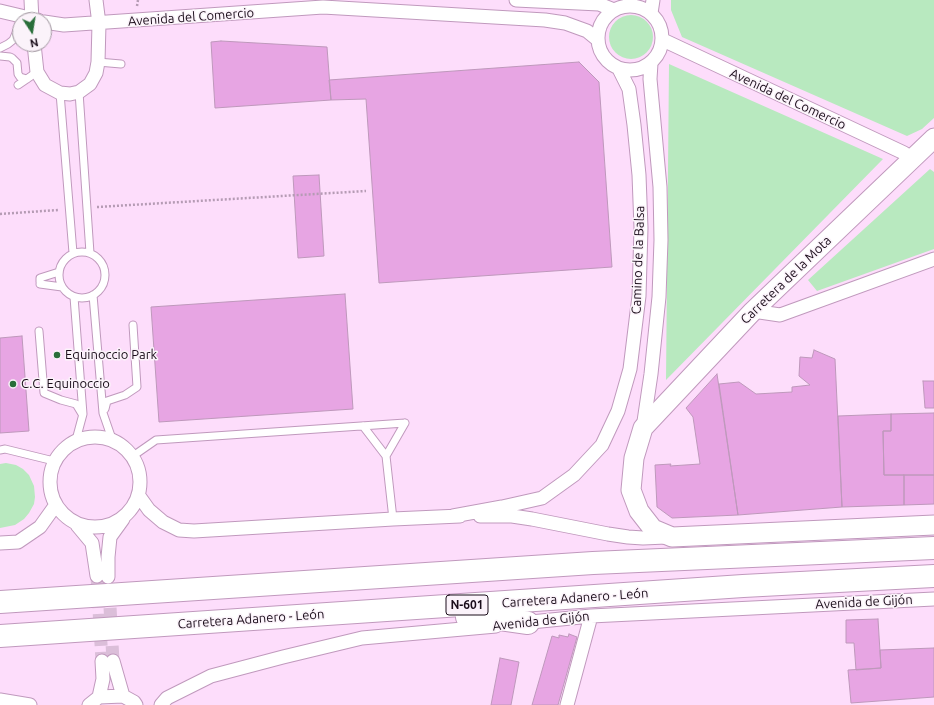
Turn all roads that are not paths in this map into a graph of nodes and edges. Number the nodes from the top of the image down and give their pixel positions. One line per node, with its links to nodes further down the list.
1 (31, 0): 8 (street)
2 (96, 0): 11 (street)
3 (516, 0): 6 (street)
4 (631, 3): 5 (street); 6 (street)
5 (652, 6): 13 (street)
6 (614, 10): 12 (street)
7 (0, 11): 9 (street)
8 (28, 12)
9 (12, 15)
10 (52, 23): 11 (street, Avenida del Comercio)
11 (99, 24): 12 (street, Avenida del Comercio); 18 (street)
12 (598, 40): 21 (street)
13 (663, 40): 19 (street); 27 (street, Avenida del Comercio)
14 (12, 41): 15 (lane)
15 (0, 48)
16 (33, 52): 22 (street)
17 (0, 56): 22 (lane)
18 (98, 62): 20 (lane); 24 (street)
19 (652, 63): 21 (street); 41 (street, Camino de la Balsa)
20 (121, 64)
21 (619, 69): 50 (street, Camino de la Balsa)
22 (32, 75): 23 (lane); 25 (street)
23 (18, 85)
24 (79, 92): 25 (street); 28 (lane)
25 (60, 93): 29 (lane)
26 (931, 146): 27 (main road, Carretera de la Mota)
27 (912, 158): 35 (main road, Carretera de la Mota)
28 (90, 253): 29 (lane); 33 (lane)
29 (72, 254): 31 (lane)
30 (934, 259): 35 (street)
31 (59, 272): 32 (lane); 32 (lane)
32 (62, 287): 34 (lane)
33 (93, 295): 34 (lane); 38 (lane)
34 (74, 297): 39 (lane)
35 (753, 311): 41 (main road, Carretera de la Mota)
36 (134, 325): 38 (lane)
37 (38, 331): 39 (lane)
38 (103, 413): 42 (lane)
39 (82, 414): 43 (lane)
40 (363, 426): 45 (lane); 46 (lane); 46 (lane)
41 (643, 428): 55 (main road)
42 (112, 439): 43 (street); 45 (street)
43 (76, 440): 47 (street)
44 (0, 450): 47 (lane)
45 (133, 456): 48 (street)
46 (386, 456): 52 (lane)
47 (54, 461): 49 (street)
48 (139, 496): 51 (street); 52 (street)
49 (55, 506): 53 (street); 56 (street)
50 (452, 516): 52 (street); 55 (street)
51 (123, 519): 53 (street); 53 (street)
52 (393, 519)
53 (77, 525)
54 (934, 525): 55 (main road)
55 (672, 537)
56 (0, 543)
57 (934, 548): 60 (highway)
58 (934, 576): 61 (highway, Carretera Adanero - León / N-601)
59 (934, 599): 62 (street, Avenida de Gijón)
60 (0, 602)
61 (377, 610): 63 (highway); 64 (highway, Carretera Adanero - León / N-601)
62 (591, 616): 63 (street, Avenida de Gijón); 71 (street)
63 (528, 623): 70 (street, Avenida de Gijón)
64 (0, 636)
65 (123, 696): 67 (street); 67 (street); 69 (street)
66 (0, 700): 68 (street)
67 (94, 701)
68 (30, 705)
69 (136, 705)
70 (161, 705)
71 (567, 705)

